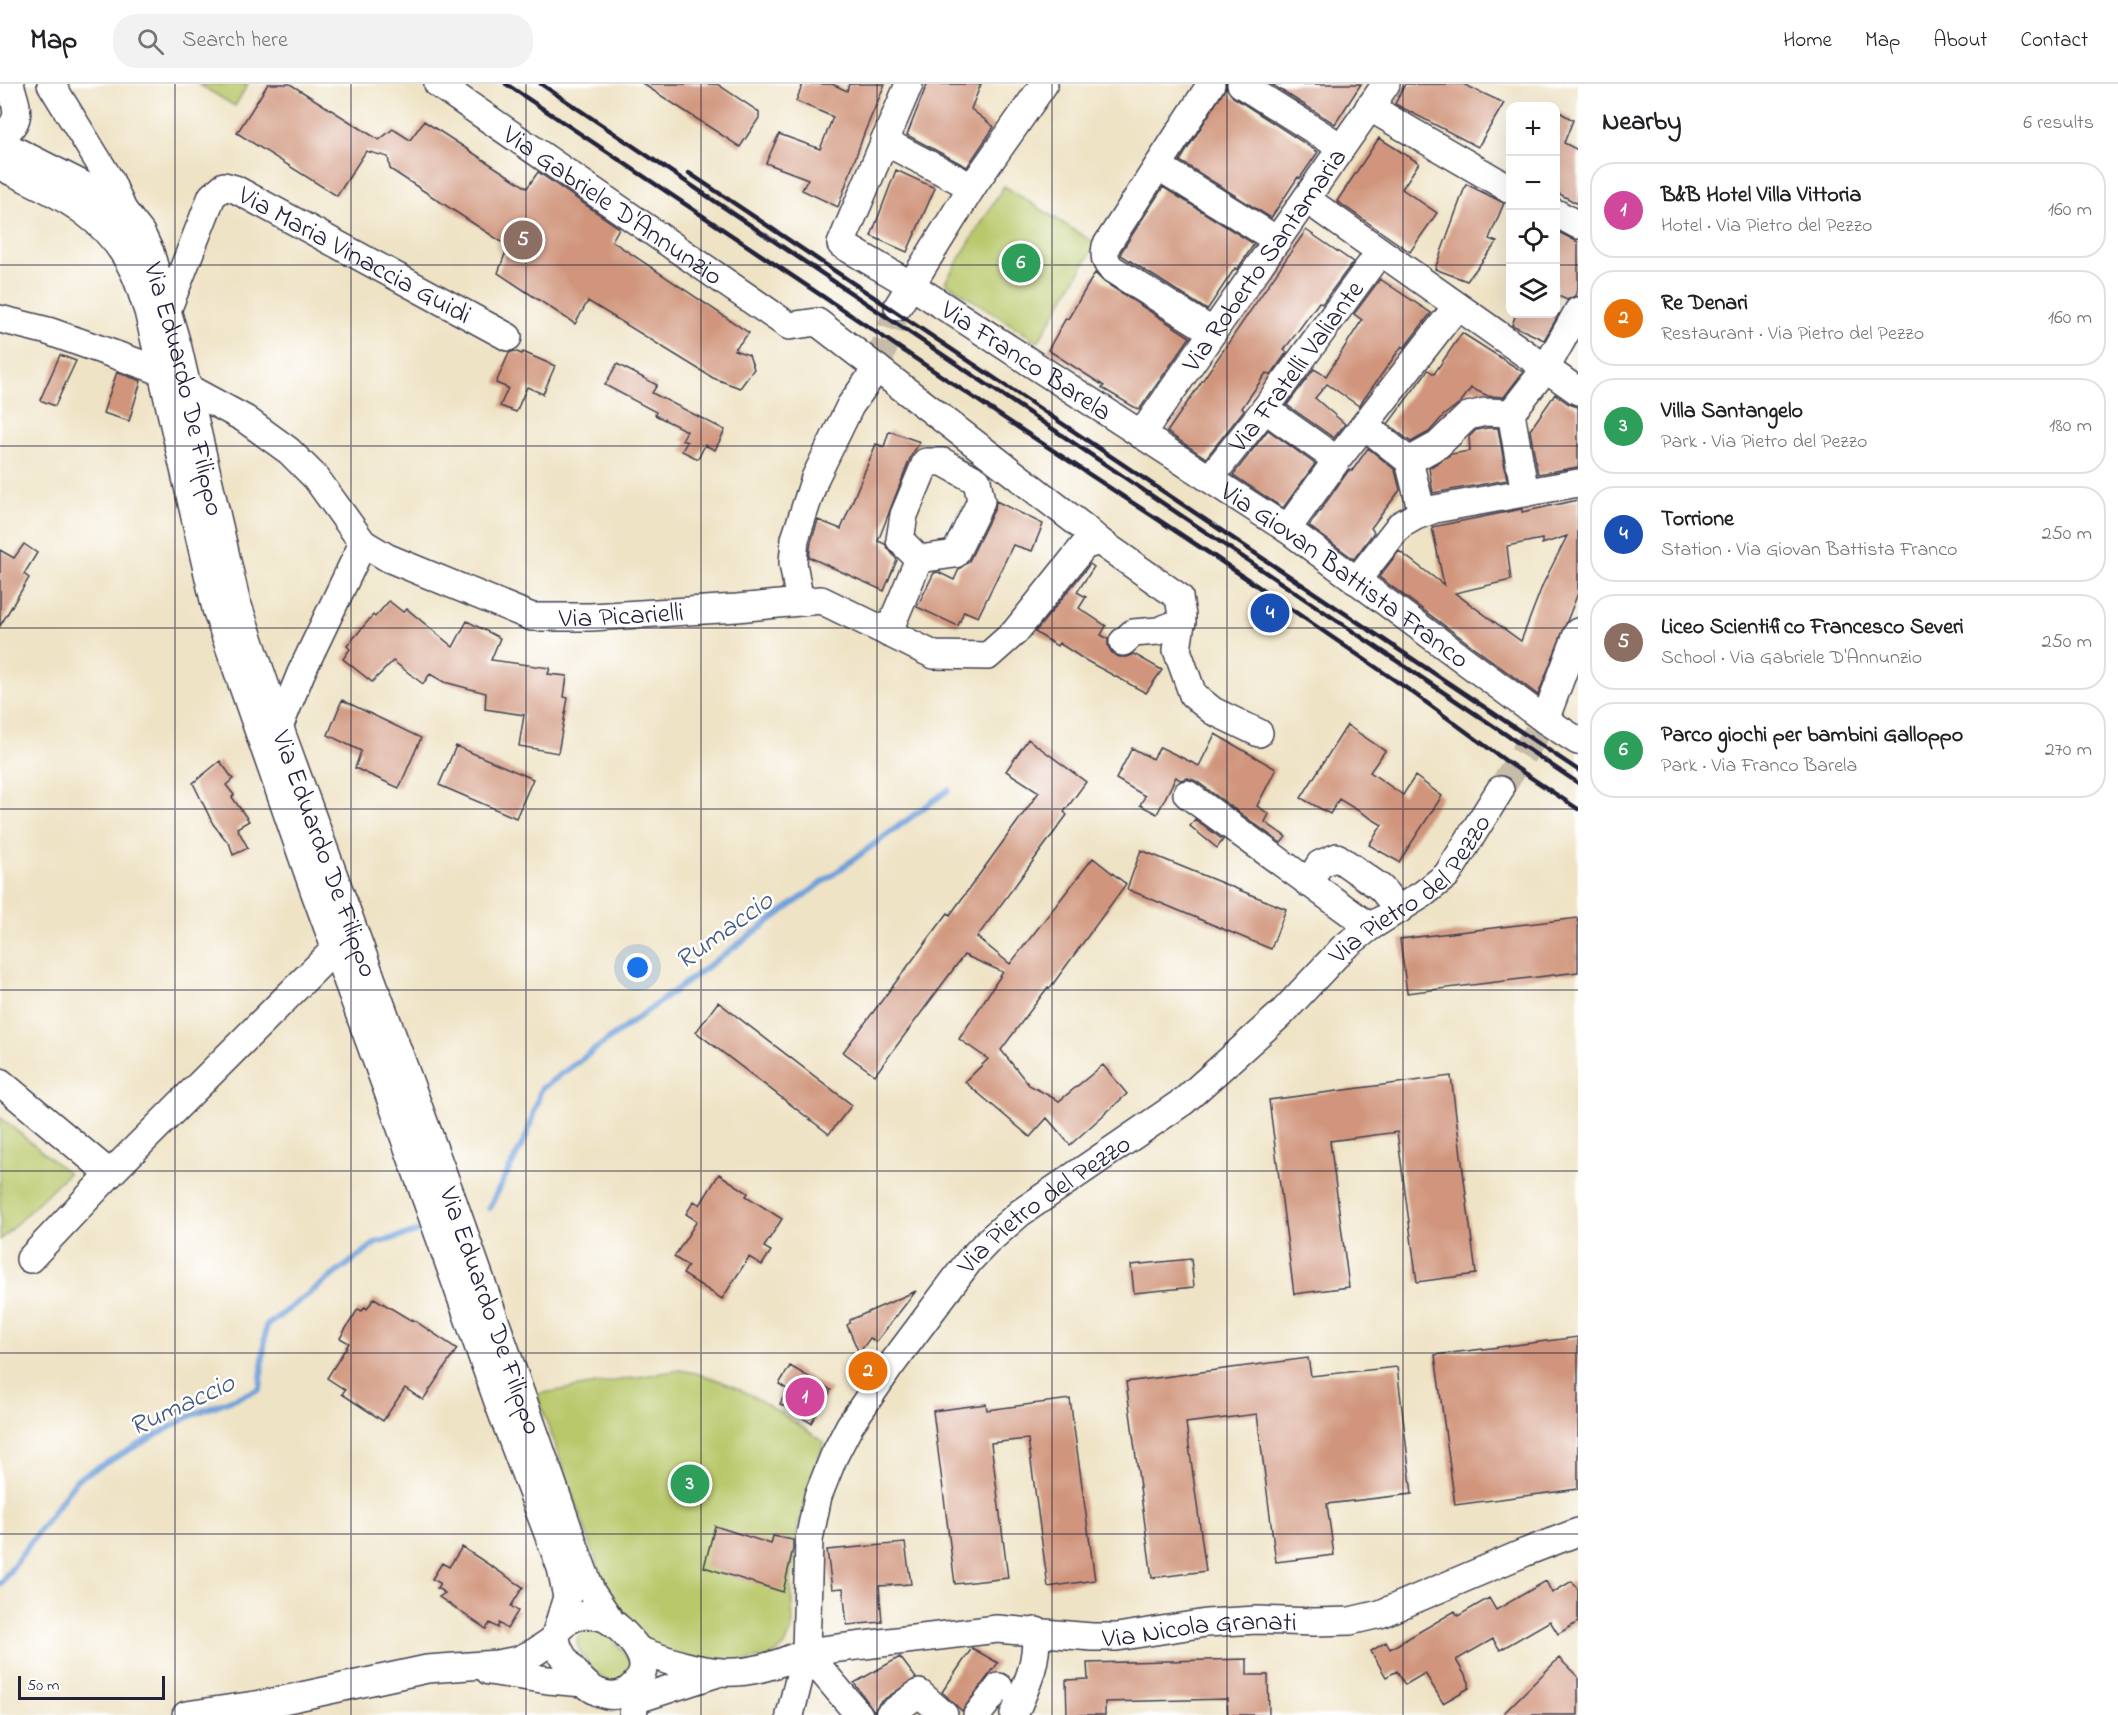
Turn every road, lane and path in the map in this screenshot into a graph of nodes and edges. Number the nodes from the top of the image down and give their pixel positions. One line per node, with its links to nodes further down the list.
1 (10, 84): 10 (street)
2 (51, 84): 19 (street)
3 (438, 84): 31 (street, Via Gabriele D'Annunzio)
4 (909, 84): 11 (street)
5 (1044, 84): 17 (street)
6 (1211, 84): 15 (street)
7 (1241, 84): 13 (street)
8 (1386, 84): 9 (street, Via Roberto Santamaria)
9 (1369, 107): 13 (street, Via Roberto Santamaria); 16 (street)
10 (0, 137)
11 (884, 141): 17 (street); 24 (street, Via Franco Barela)
12 (0, 143): 19 (street, Via Eduardo De Filippo)
13 (1341, 147): 18 (street, Via Roberto Santamaria)
14 (0, 166): 33 (street, Via Eduardo De Filippo)
15 (1158, 166): 22 (street); 29 (street)
16 (1506, 187)
17 (972, 188): 24 (street)
18 (1305, 199): 22 (street, Via Roberto Santamaria); 23 (street)
19 (123, 210): 26 (street, Via Eduardo De Filippo)
20 (1560, 215): 21 (street)
21 (1578, 225)
22 (1277, 240): 29 (street, Via Roberto Santamaria)
23 (1380, 252): 25 (street); 36 (street, Via Fratelli Valiante)
24 (904, 295): 39 (street, Via Franco Barela)
25 (1457, 306): 32 (street); 38 (street)
26 (168, 308): 30 (street, Via Maria Vinaccia Guidi); 34 (street, Via Eduardo De Filippo)
27 (1578, 311): 32 (street)
28 (0, 319): 33 (street)
29 (1213, 332): 39 (street, Via Roberto Santamaria)
30 (508, 337)
31 (877, 368): 47 (street); 51 (street)
32 (1546, 368): 35 (street); 37 (street)
33 (161, 371): 65 (street, Via Eduardo De Filippo)
34 (186, 387): 48 (street, Via Picarielli); 57 (street, Via Eduardo De Filippo)
35 (1578, 391)
36 (1265, 409): 40 (street); 42 (street, Via Fratelli Valiante)
37 (1511, 413): 41 (street); 44 (street)
38 (1365, 426): 40 (street); 41 (street)
39 (1141, 435): 42 (street, Via Giovan Battista Franco)
40 (1337, 460): 46 (street)
41 (1409, 461): 45 (street)
42 (1210, 478): 46 (street, Via Giovan Battista Franco)
43 (1578, 483): 44 (street)
44 (1525, 493): 45 (street)
45 (1422, 513): 50 (street)
46 (1287, 529): 50 (street, Via Giovan Battista Franco)
47 (1099, 541): 52 (street); 54 (street, Via Picarielli)
48 (363, 543): 51 (street, Via Picarielli); 57 (street)
49 (919, 559): 54 (street)
50 (1356, 581): 56 (street, Via Giovan Battista Franco)
51 (800, 602): 54 (street, Via Picarielli)
52 (1186, 610): 55 (street); 58 (street)
53 (1578, 632): 56 (street)
54 (888, 633)
55 (1123, 642)
56 (1545, 720): 59 (street, Via Giovan Battista Franco)
57 (279, 726): 70 (street, Via Eduardo De Filippo)
58 (1259, 733)
59 (1575, 739)
60 (1500, 790): 63 (street, Via Pietro del Pezzo)
61 (1186, 794): 62 (street)
62 (1308, 883): 63 (street); 64 (street)
63 (1399, 910): 64 (street, Via Pietro del Pezzo)
64 (1370, 927): 74 (street, Via Pietro del Pezzo)
65 (335, 949): 67 (street); 72 (street, Via Eduardo De Filippo)
66 (0, 1082): 67 (street)
67 (110, 1174): 68 (street)
68 (30, 1259)
69 (1578, 1532): 71 (street, Via Nicola Granati)
70 (609, 1618): 72 (street); 73 (street)
71 (1036, 1631): 74 (street, Via Nicola Granati); 88 (street)
72 (556, 1635): 75 (street); 77 (street)
73 (638, 1650): 76 (street); 77 (street)
74 (806, 1652): 76 (street); 79 (street, Via Pietro del Pezzo); 83 (street); 84 (street)
75 (461, 1667): 77 (street); 80 (street)
76 (719, 1673): 82 (street)
77 (588, 1686): 81 (street)
78 (999, 1687): 87 (street)
79 (790, 1714)
80 (186, 1715)
81 (603, 1715)
82 (633, 1715)
83 (848, 1715)
84 (859, 1715)
85 (890, 1715): 86 (street)
86 (944, 1715)
87 (977, 1715)
88 (1014, 1715)

